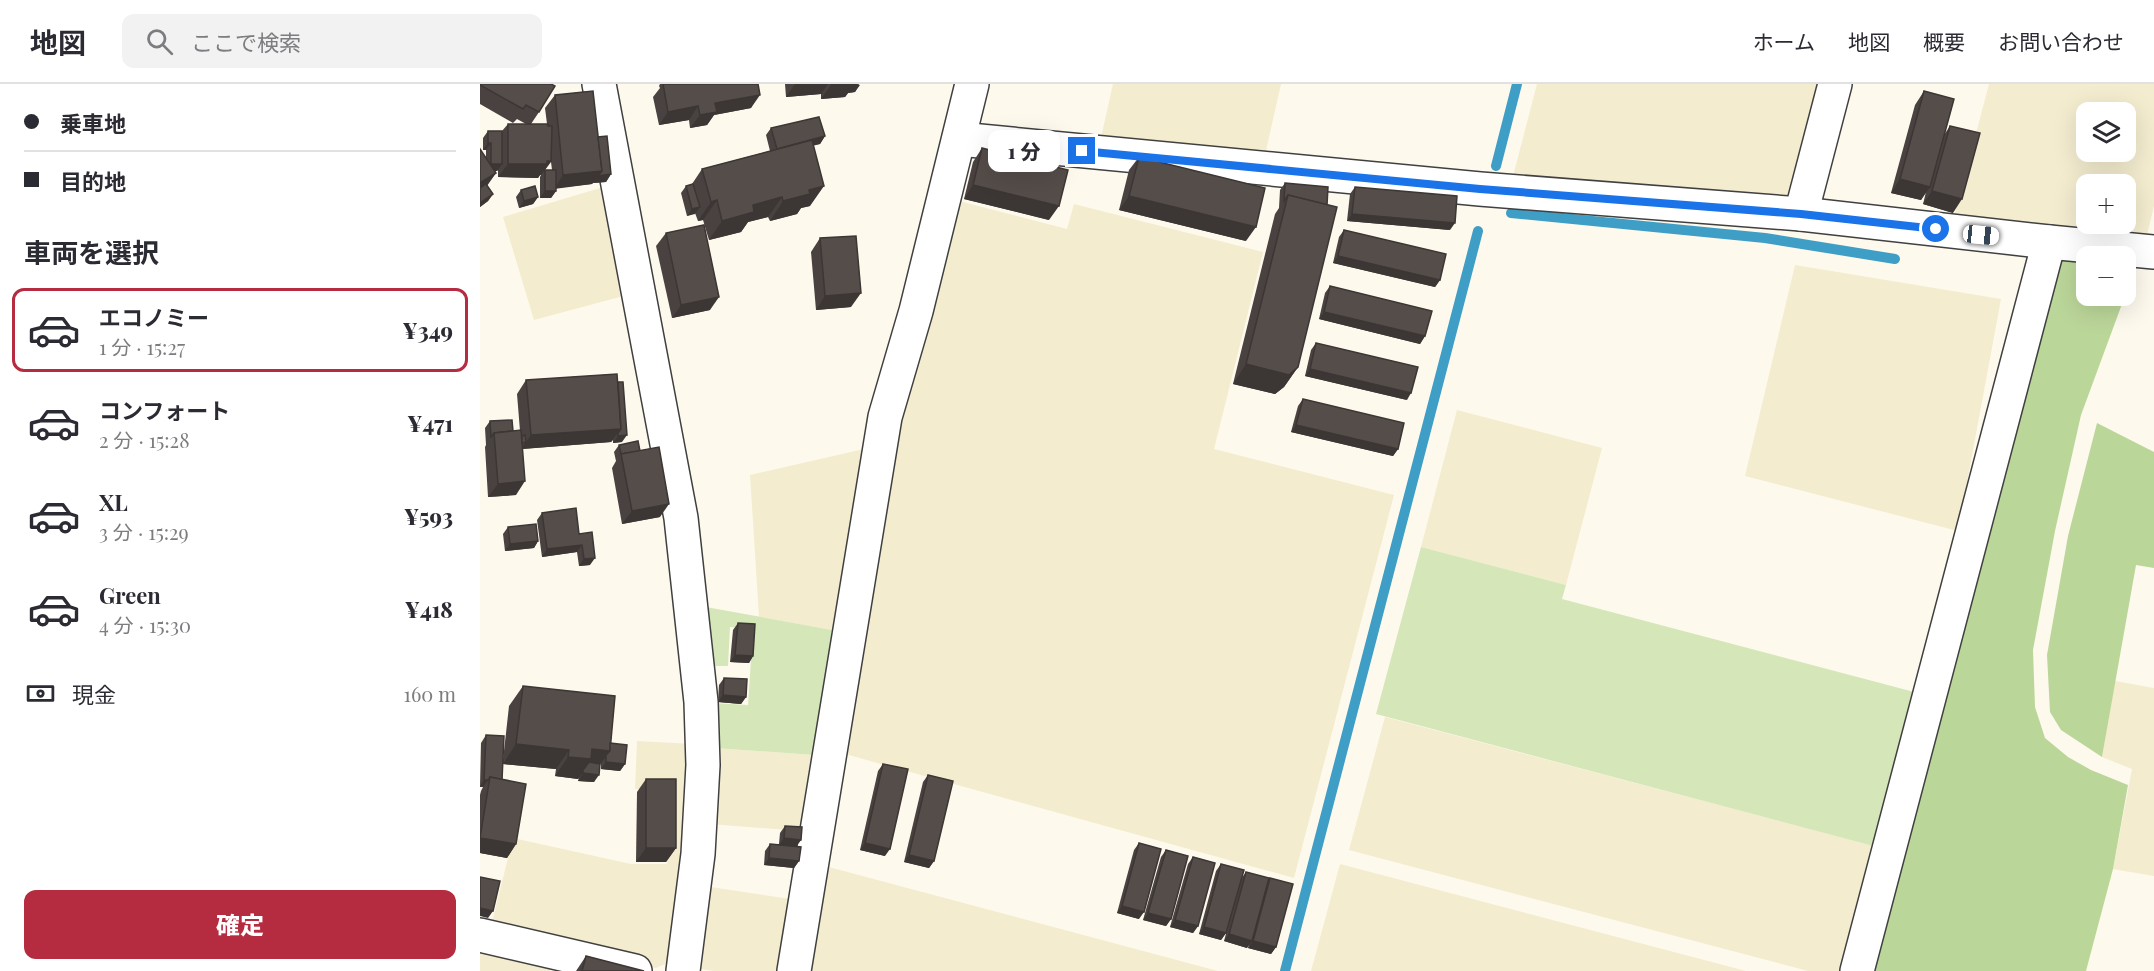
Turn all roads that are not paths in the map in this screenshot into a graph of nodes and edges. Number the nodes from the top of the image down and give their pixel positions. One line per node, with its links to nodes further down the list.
1 (599, 84): 11 (street)
2 (972, 84): 4 (street)
3 (1835, 84): 5 (street)
4 (959, 139): 5 (street); 12 (street)
5 (1801, 214): 6 (street)
6 (2049, 242): 7 (street); 13 (street)
7 (2153, 247)
8 (480, 935): 9 (street)
9 (558, 962): 10 (street)
10 (635, 971)
11 (683, 971)
12 (794, 971)
13 (1857, 971)

